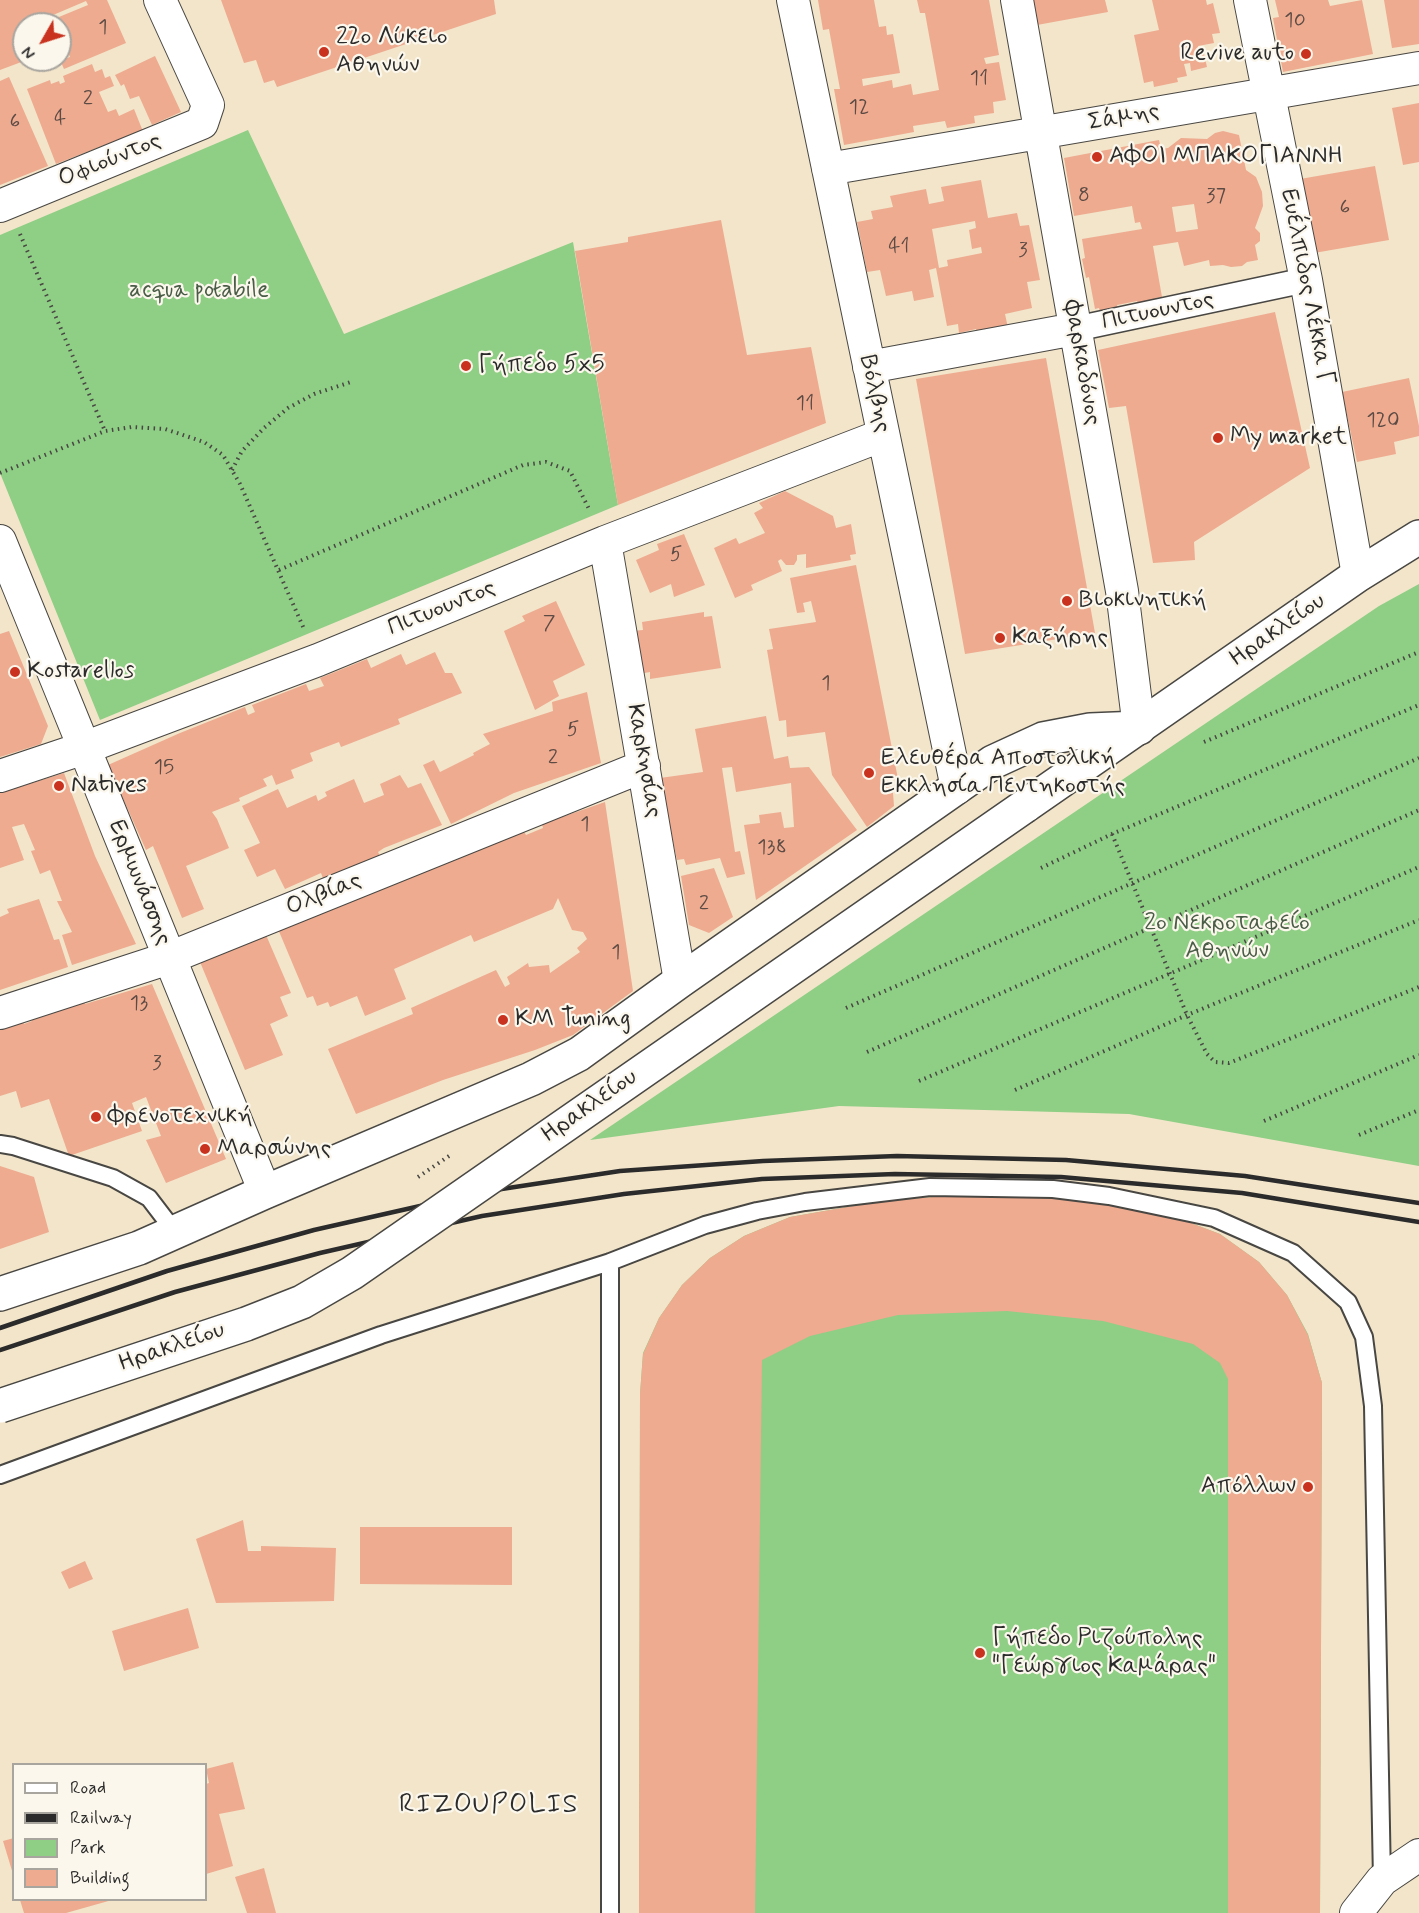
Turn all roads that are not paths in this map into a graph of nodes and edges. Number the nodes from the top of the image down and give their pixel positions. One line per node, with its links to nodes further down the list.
1 (160, 0): 9 (street, Οφιούντος)
2 (793, 0): 8 (street, Βόλβης)
3 (1017, 0): 7 (street, Φαρκαδόνος)
4 (1250, 0): 6 (street, Ευέλπιδος Λέκκα Γ)
5 (1419, 68): 6 (street, Σάμης)
6 (1268, 93): 7 (street, Σάμης); 10 (street, Ευέλπιδος Λέκκα Γ)
7 (1041, 132): 8 (street, Σάμης); 11 (street, Φαρκαδόνος)
8 (828, 169): 12 (street, Βόλβης)
9 (3, 205)
10 (1306, 280): 11 (street, Πιτυουντος); 17 (street, Ευέλπιδος Λέκκα Γ)
11 (1075, 330): 12 (street, Πιτυουντος); 18 (street, Φαρκαδόνος)
12 (869, 367): 13 (street, Βόλβης)
13 (883, 435): 16 (street, Πιτυουντος); 22 (street, Βόλβης)
14 (1419, 537): 17 (main road, Ηρακλείου)
15 (0, 541): 19 (street, Ερμωνάσσης)
16 (605, 542): 19 (street, Πιτυουντος); 20 (street, Καρκησίας)
17 (1358, 575): 18 (main road, Ηρακλείου)
18 (1139, 728): 22 (main road, Ηρακλείου); 31 (main road, Ηρακλείου, bridge)
19 (84, 748): 21 (street, Πιτυουντος); 23 (street, Ερμωνάσσης)
20 (644, 766): 23 (street, Ολβίας); 24 (street, Καρκησίας)
21 (0, 776)
22 (957, 788): 24 (main road, Ηρακλείου)
23 (169, 958): 25 (street, Ολβίας); 27 (street, Ερμωνάσσης)
24 (680, 981): 27 (main road, Ηρακλείου)
25 (0, 1013)
26 (0, 1144): 28 (lane)
27 (265, 1192): 28 (main road, Ηρακλείου)
28 (175, 1232): 30 (main road, Ηρακλείου)
29 (610, 1262): 32 (lane); 34 (lane); 35 (lane)
30 (0, 1294)
31 (0, 1406)
32 (0, 1475)
33 (1419, 1855): 34 (street)
34 (1382, 1880): 36 (street)
35 (610, 1913)
36 (1356, 1913)

